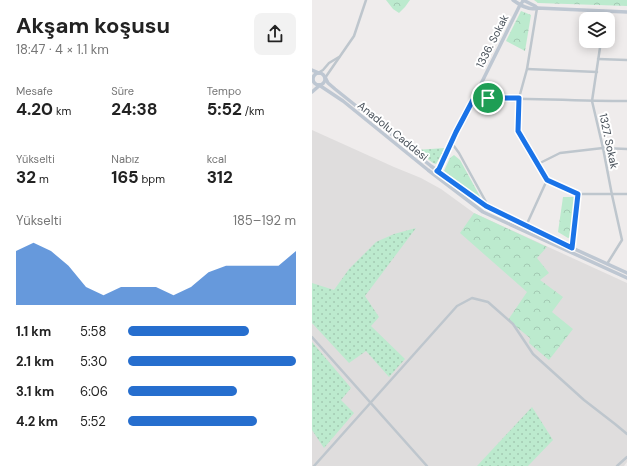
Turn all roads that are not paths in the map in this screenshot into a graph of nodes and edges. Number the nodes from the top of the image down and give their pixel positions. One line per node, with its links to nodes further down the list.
1 (366, 0): 11 (street)
2 (513, 0): 6 (main road)
3 (524, 0): 5 (main road); 6 (main road, 1336. Sokak)
4 (530, 0): 5 (main road)
5 (532, 4): 7 (main road)
6 (520, 5): 7 (main road); 22 (main road, 1336. Sokak)
7 (537, 8): 8 (main road); 14 (street)
8 (604, 11): 9 (main road)
9 (627, 12)
10 (600, 48): 12 (street, 1327. Sokak)
11 (339, 57): 17 (street); 18 (street)
12 (598, 60): 13 (street); 16 (street, 1327. Sokak)
13 (627, 60)
14 (526, 69): 16 (street); 23 (street)
15 (312, 70): 17 (main road)
16 (597, 72): 24 (street, 1327. Sokak)
17 (319, 73): 18 (main road); 19 (main road)
18 (325, 78): 20 (main road); 30 (main road, Anadolu Caddesi)
19 (313, 80): 20 (main road)
20 (320, 86): 21 (main road); 31 (main road, Anadolu Caddesi)
21 (312, 92)
22 (474, 98): 23 (street); 26 (main road, 1336. Sokak)
23 (519, 98): 24 (street); 29 (street)
24 (592, 101): 25 (street); 27 (street, 1327. Sokak)
25 (627, 101)
26 (451, 142): 30 (main road, 1336. Sokak); 36 (street)
27 (603, 148): 28 (street); 29 (street); 35 (street, 1327. Sokak)
28 (627, 149)
29 (538, 164): 32 (street)
30 (437, 171): 31 (street); 36 (main road, Anadolu Caddesi)
31 (434, 175): 43 (main road, Anadolu Caddesi)
32 (547, 180): 33 (street); 37 (street)
33 (578, 194): 35 (street); 40 (street)
34 (627, 194): 35 (street)
35 (612, 195): 38 (street, 1327. Sokak)
36 (486, 206): 37 (main road, Anadolu Caddesi)
37 (526, 226): 40 (main road, Anadolu Caddesi)
38 (622, 240): 39 (street); 41 (street)
39 (627, 240)
40 (572, 248): 41 (main road, Anadolu Caddesi)
41 (607, 264): 42 (main road, Anadolu Caddesi)
42 (627, 273)
43 (627, 278)
44 (312, 337): 45 (street)
45 (371, 403): 46 (street); 48 (street); 49 (street)
46 (627, 434)
47 (627, 457): 50 (street)
48 (314, 466)
49 (427, 466)
50 (617, 466)

